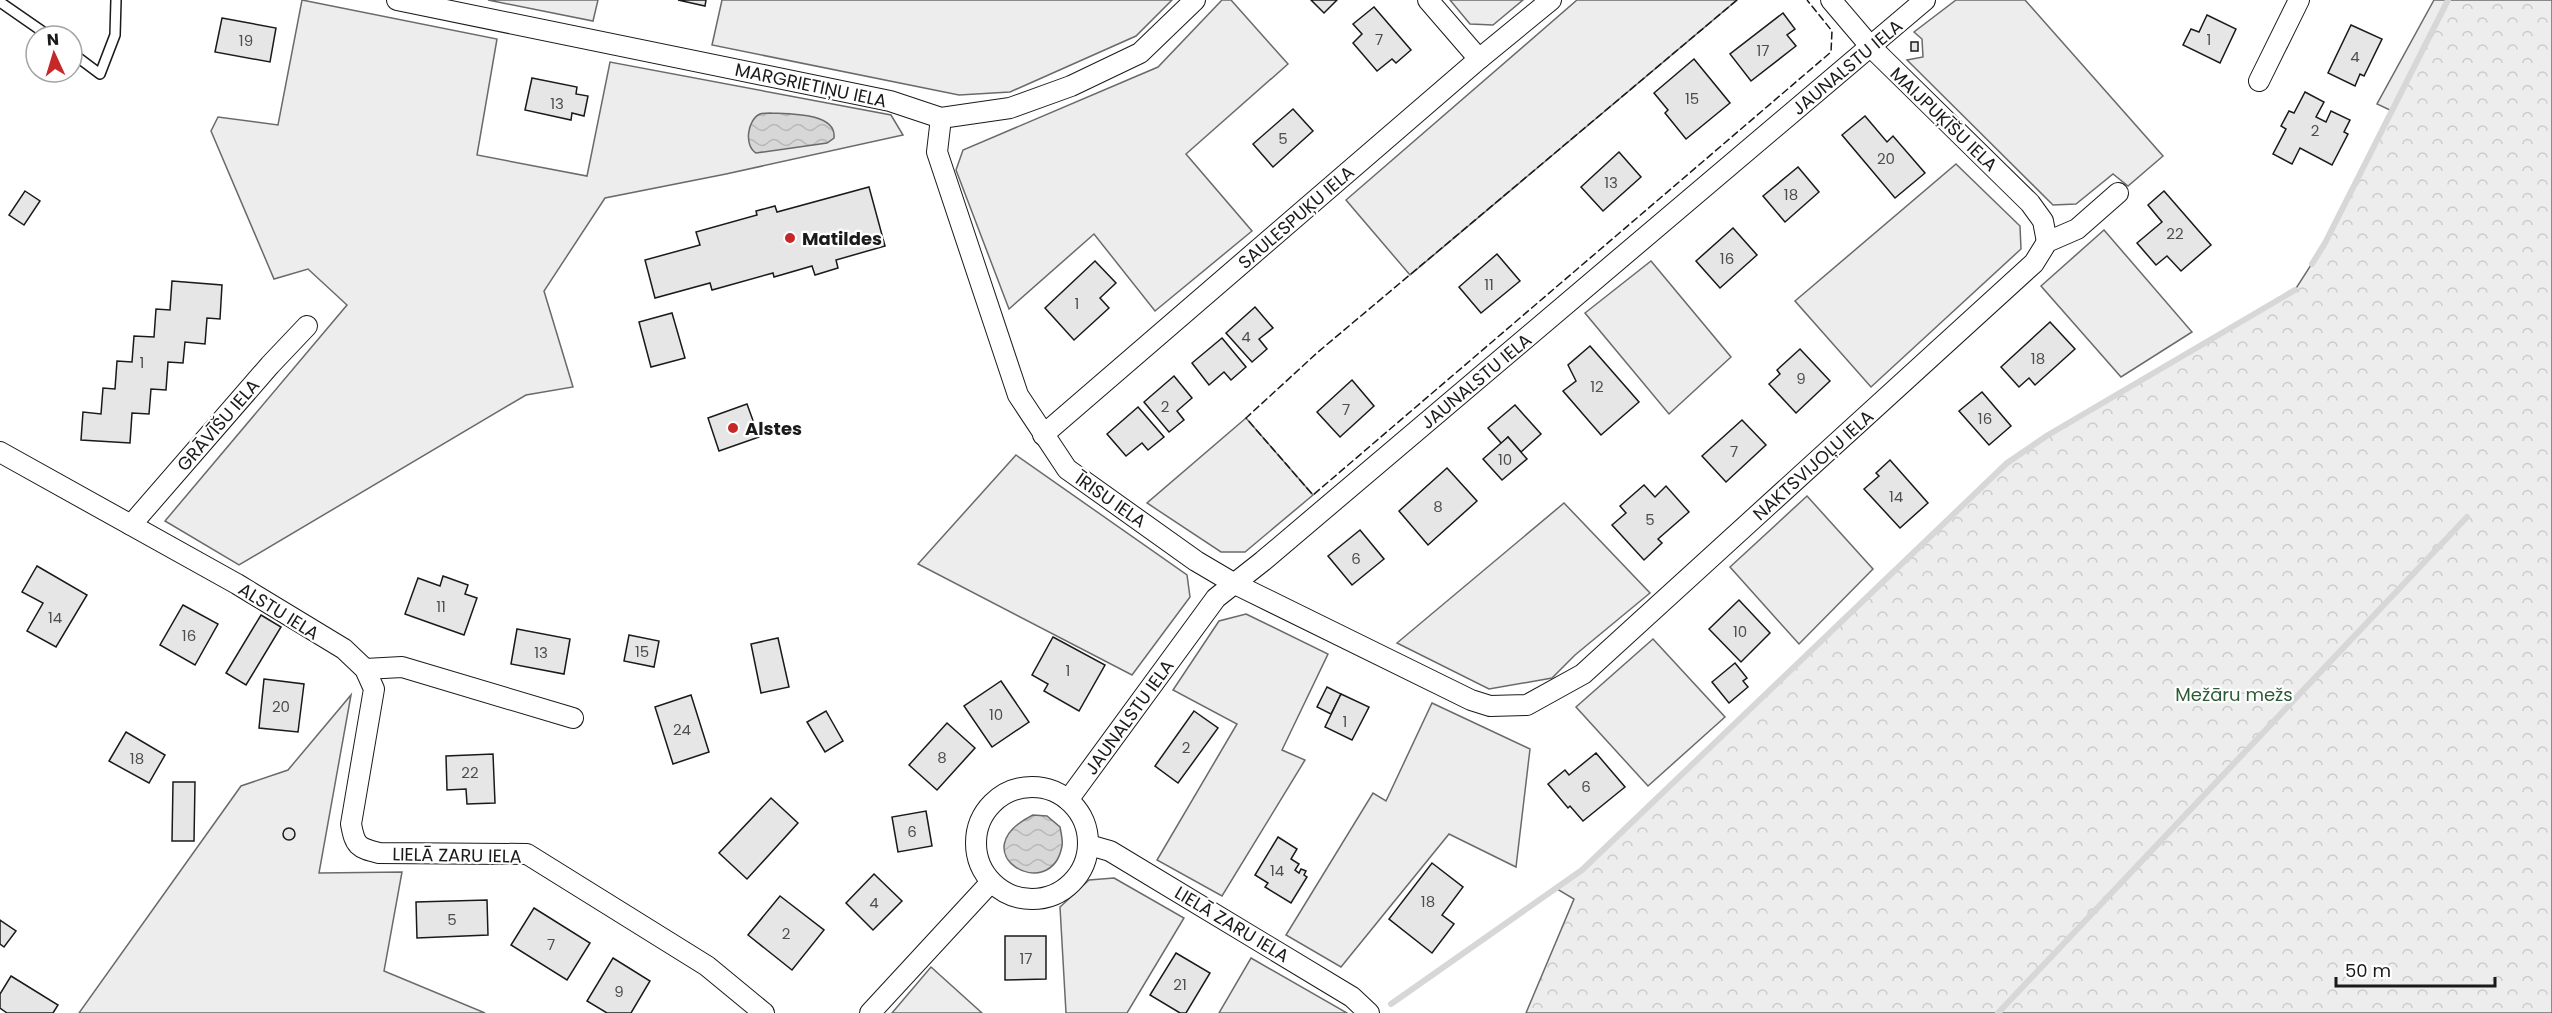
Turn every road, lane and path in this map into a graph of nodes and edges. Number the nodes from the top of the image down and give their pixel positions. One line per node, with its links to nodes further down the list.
1 (116, 0): 13 (lane)
2 (397, 0): 15 (street, MARGRIETIŅU IELA)
3 (1195, 0): 15 (street, MARGRIETIŅU IELA)
4 (1428, 0): 12 (street)
5 (1551, 0): 12 (street, SAULESPUĶU IELA)
6 (1832, 0): 11 (street, MAIJPUĶĪŠU IELA)
7 (1925, 0): 11 (street, JAUNALSTU IELA)
8 (2300, 0): 14 (street)
9 (0, 2): 10 (lane)
10 (32, 24)
11 (1871, 47): 17 (street, MAIJPUĶĪŠU IELA); 22 (street, JAUNALSTU IELA)
12 (1479, 59): 19 (street, SAULESPUĶU IELA)
13 (84, 62)
14 (2259, 81)
15 (941, 118): 19 (street, ĪRISU IELA)
16 (2118, 193): 17 (street)
17 (2047, 242): 24 (street, NAKTSVIJOĻU IELA)
18 (307, 326): 21 (street, GRĀVĪŠU IELA)
19 (1043, 435): 22 (street, ĪRISU IELA)
20 (0, 452): 21 (street, ALSTU IELA)
21 (131, 525): 23 (street, ALSTU IELA)
22 (1235, 584): 24 (street, ĪRISU IELA); 26 (street, JAUNALSTU IELA)
23 (365, 669): 25 (street); 29 (street, LIELĀ ZARU IELA)
24 (1491, 706)
25 (573, 718)
26 (1068, 800): 27 (street); 28 (street)
27 (1089, 845): 28 (street); 31 (street, LIELĀ ZARU IELA)
28 (991, 882): 30 (street)
29 (764, 1013)
30 (870, 1013)
31 (1369, 1013)

